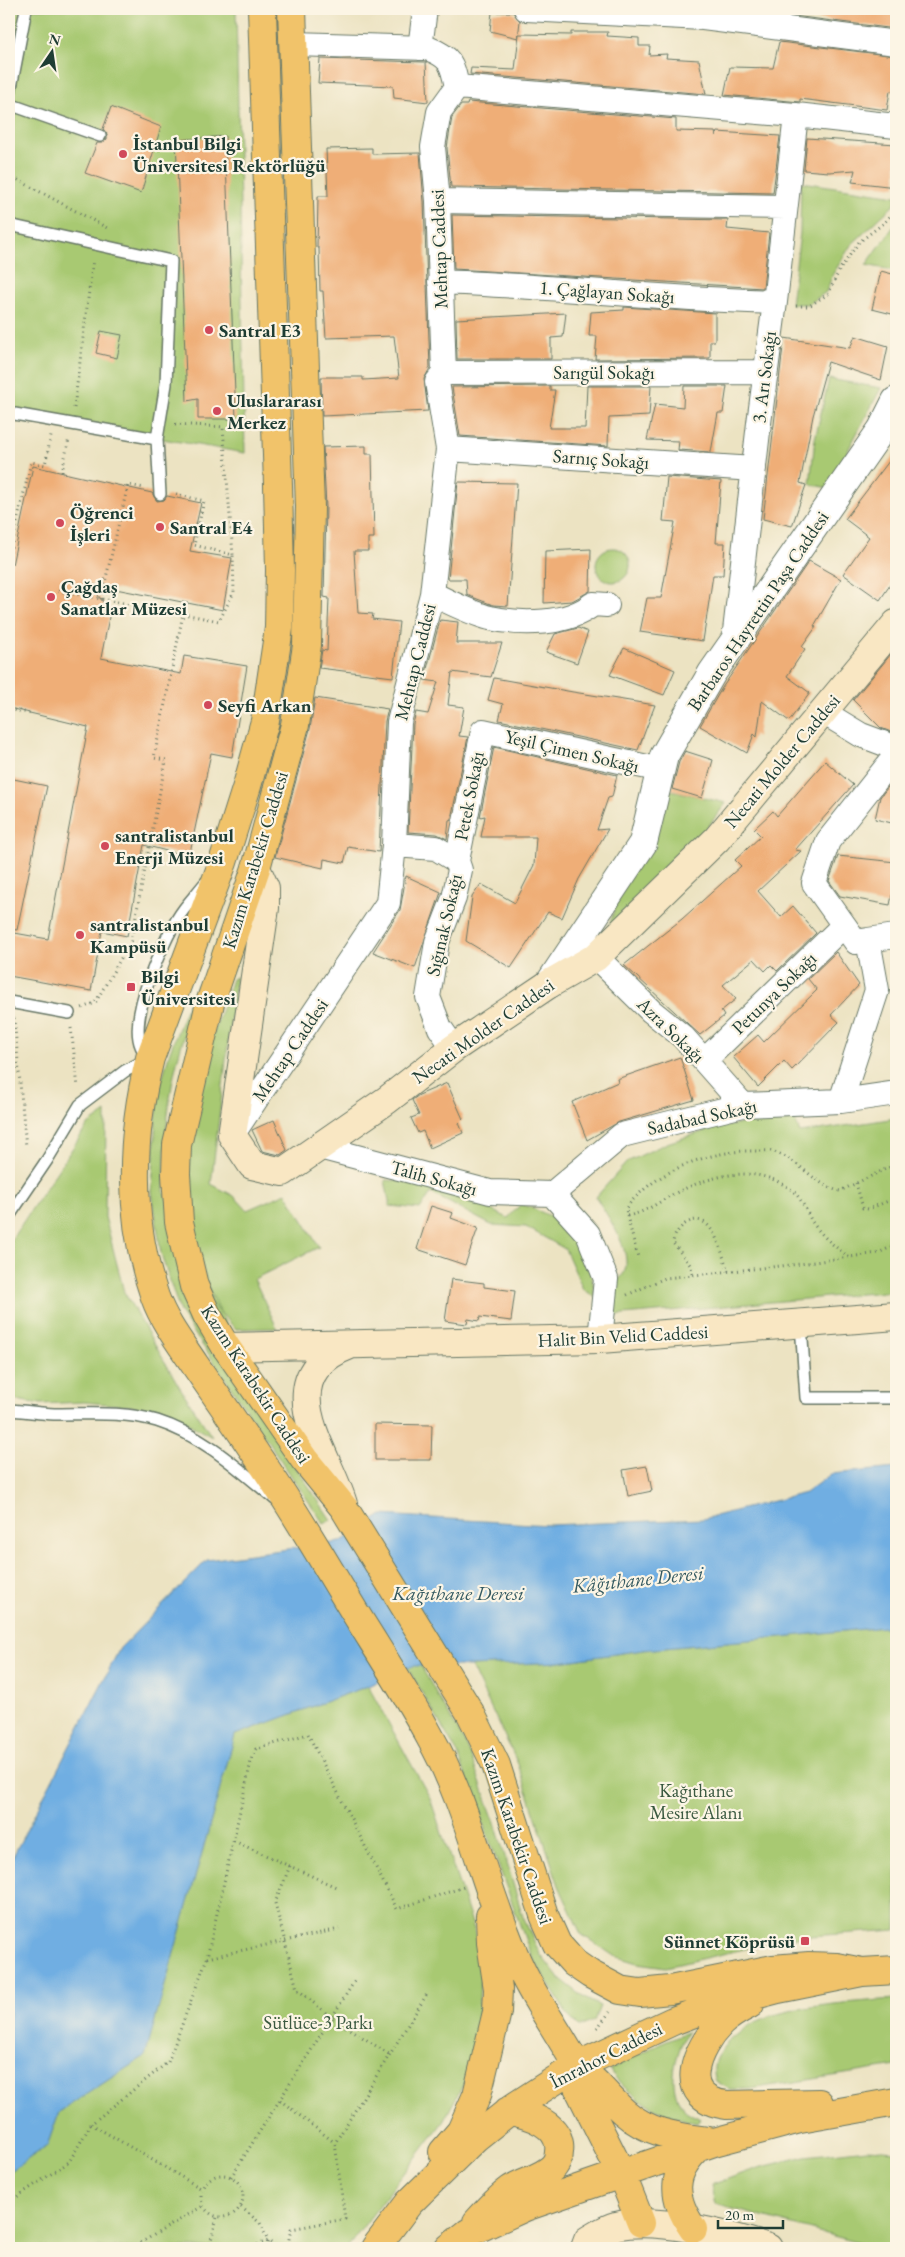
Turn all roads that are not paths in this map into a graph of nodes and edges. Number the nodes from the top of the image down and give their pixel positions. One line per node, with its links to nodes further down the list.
1 (26, 9): 10 (lane)
2 (262, 9): 39 (main road, Kazım Karabekir Caddesi)
3 (292, 9): 7 (main road, Kazım Karabekir Caddesi)
4 (425, 9): 8 (street)
5 (526, 9): 6 (street)
6 (896, 43)
7 (294, 44): 8 (street); 40 (main road, Kazım Karabekir Caddesi)
8 (420, 48): 9 (street)
9 (457, 87): 12 (street); 15 (street, Mehtap Caddesi)
10 (9, 98)
11 (9, 104): 14 (lane)
12 (796, 114): 13 (street); 16 (street, 3. Arı Sokağı)
13 (896, 126)
14 (100, 136)
15 (438, 201): 16 (street); 18 (street, Mehtap Caddesi)
16 (785, 207): 19 (street, 3. Arı Sokağı)
17 (9, 225): 24 (lane)
18 (440, 282): 19 (street, 1. Çağlayan Sokağı); 20 (street, Mehtap Caddesi)
19 (774, 304): 21 (street, 3. Arı Sokağı)
20 (444, 372): 21 (street, Sarıgül Sokağı); 25 (street, Mehtap Caddesi)
21 (765, 372): 26 (street, 3. Arı Sokağı)
22 (896, 401): 31 (street, Barbaros Hayrettin Paşa Caddesi)
23 (9, 413): 24 (lane)
24 (157, 438): 27 (lane)
25 (448, 449): 26 (street, Sarnıç Sokağı); 28 (street, Mehtap Caddesi)
26 (754, 469): 31 (street, 3. Arı Sokağı)
27 (160, 493)
28 (432, 594): 29 (street); 37 (street, Mehtap Caddesi)
29 (607, 605)
30 (896, 624): 32 (main road, Necati Molder Caddesi)
31 (734, 640): 36 (street, Barbaros Hayrettin Paşa Caddesi)
32 (823, 712): 34 (street); 44 (main road, Necati Molder Caddesi)
33 (483, 731): 36 (street, Yeşil Çimen Sokağı); 38 (street, Petek Sokağı)
34 (896, 748)
35 (896, 755): 41 (street)
36 (660, 770): 45 (street, Barbaros Hayrettin Paşa Caddesi)
37 (394, 845): 38 (street, Sığınak Sokağı); 54 (street, Mehtap Caddesi)
38 (457, 861): 48 (street, Sığınak Sokağı)
39 (223, 862): 40 (main road); 49 (main road, Kazım Karabekir Caddesi)
40 (256, 868): 54 (main road); 62 (main road, Kazım Karabekir Caddesi)
41 (844, 925): 43 (street); 50 (street, Petunya Sokağı)
42 (896, 936): 43 (street)
43 (868, 940): 52 (street)
44 (596, 957): 45 (main road, Necati Molder Caddesi); 50 (street, Azra Sokağı)
45 (549, 984): 48 (main road, Necati Molder Caddesi)
46 (10, 1002): 47 (lane)
47 (69, 1014)
48 (454, 1048): 55 (main road, Necati Molder Caddesi)
49 (150, 1058): 57 (lane); 66 (main road, Kazım Karabekir Caddesi)
50 (704, 1061): 53 (street, Azra Sokağı)
51 (896, 1093): 52 (street, Sadabad Sokağı)
52 (841, 1101): 53 (street, Sadabad Sokağı)
53 (743, 1105): 56 (street, Sadabad Sokağı)
54 (232, 1135): 55 (main road, Necati Molder Caddesi)
55 (319, 1147): 56 (street, Talih Sokağı)
56 (552, 1194): 60 (street)
57 (9, 1216)
58 (896, 1316): 59 (main road, Halit Bin Velid Caddesi)
59 (802, 1324): 60 (main road, Halit Bin Velid Caddesi); 63 (lane)
60 (600, 1339): 61 (main road, Halit Bin Velid Caddesi)
61 (350, 1345): 62 (main road, Halit Bin Velid Caddesi); 65 (main road, Halit Bin Velid Caddesi)
62 (226, 1347): 65 (main road, Kazım Karabekir Caddesi)
63 (896, 1398)
64 (9, 1410): 66 (lane)
65 (344, 1508): 69 (main road, Kazım Karabekir Caddesi)
66 (298, 1518): 67 (main road, Kazım Karabekir Caddesi)
67 (489, 1888): 71 (main road, Kazım Karabekir Caddesi); 76 (main road)
68 (896, 1970): 69 (main road, İmrahor Caddesi)
69 (862, 1972): 70 (main road, İmrahor Caddesi)
70 (778, 1989): 71 (main road, İmrahor Caddesi); 72 (main road)
71 (577, 2066): 73 (main road, İmrahor Caddesi); 74 (main road); 75 (main road)
72 (896, 2102): 74 (main road)
73 (508, 2111): 76 (main road, İmrahor Caddesi); 79 (main road)
74 (707, 2144): 75 (main road); 78 (main road)
75 (621, 2173): 77 (main road); 79 (main road)
76 (409, 2203): 80 (main road, İmrahor Caddesi)
77 (641, 2223): 78 (main road); 81 (main road)
78 (693, 2229): 82 (main road)
79 (458, 2240)
80 (375, 2248)
81 (585, 2248)
82 (768, 2248)

